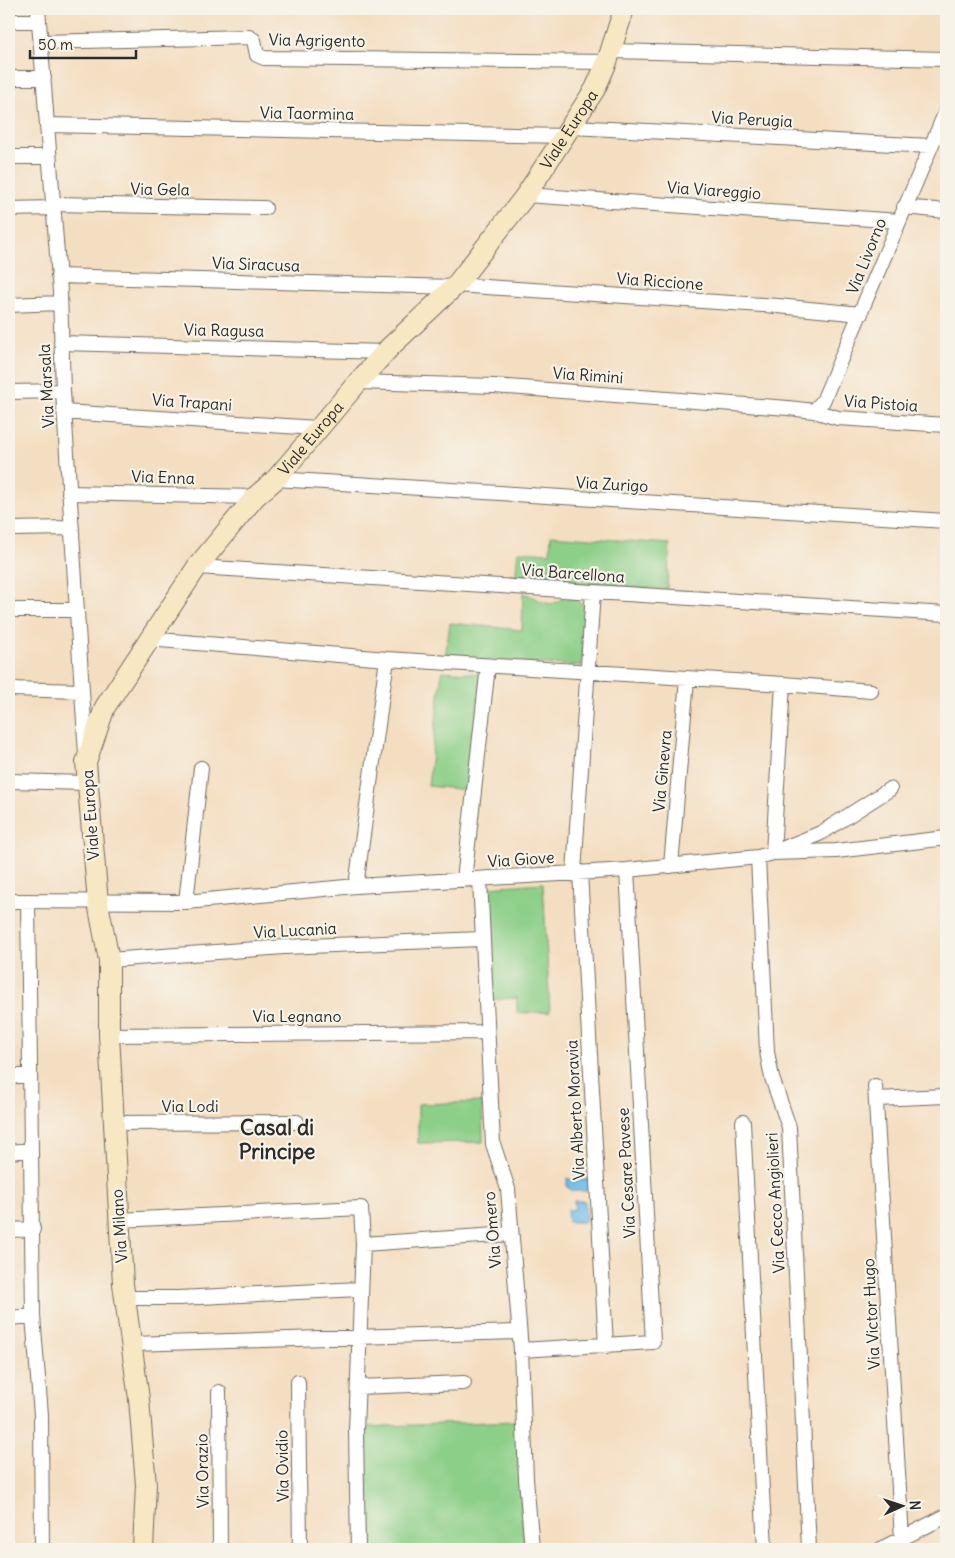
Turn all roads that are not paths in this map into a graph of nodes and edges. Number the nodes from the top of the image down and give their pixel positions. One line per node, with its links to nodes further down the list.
1 (624, 9): 5 (street, Viale Europa)
2 (39, 15): 3 (street); 4 (street, Via Marsala)
3 (9, 21)
4 (41, 42): 5 (street, Via Agrigento); 8 (street, Via Marsala)
5 (608, 57): 6 (street); 12 (street, Viale Europa)
6 (946, 58)
7 (9, 78): 8 (street)
8 (44, 78): 10 (street, Via Marsala)
9 (946, 111): 11 (street, Via Livorno)
10 (47, 125): 12 (street, Via Taormina); 15 (street, Via Marsala)
11 (943, 125): 13 (street, Via Livorno)
12 (569, 131): 13 (street, Via Perugia); 16 (street, Viale Europa)
13 (930, 146): 18 (street, Via Livorno)
14 (9, 157): 15 (street)
15 (49, 157): 17 (street, Via Marsala)
16 (526, 195): 22 (street, Via Viareggio); 24 (street, Viale Europa)
17 (54, 206): 19 (street, Via Gela); 20 (street, Via Gela); 23 (street, Via Marsala)
18 (904, 207): 21 (street); 22 (street, Via Livorno)
19 (266, 208)
20 (9, 209)
21 (946, 211)
22 (899, 221): 27 (street, Via Livorno)
23 (58, 276): 24 (street, Via Siracusa); 25 (street, Via Marsala)
24 (454, 286): 27 (street, Via Riccione); 29 (street, Viale Europa)
25 (60, 303): 26 (street); 28 (street, Via Marsala)
26 (9, 305)
27 (861, 314): 33 (street, Via Livorno)
28 (62, 343): 29 (street, Via Ragusa); 32 (street, Via Marsala)
29 (386, 352): 30 (street, Viale Europa)
30 (358, 382): 33 (street, Via Rimini); 36 (street, Viale Europa)
31 (9, 392): 32 (street)
32 (63, 392): 34 (street, Via Marsala)
33 (814, 410): 35 (street, Via Pistoia)
34 (64, 412): 36 (street, Via Trapani); 38 (street, Via Marsala)
35 (946, 425)
36 (318, 428): 37 (street, Viale Europa)
37 (276, 479): 39 (street, Viale Europa); 40 (street, Via Zurigo)
38 (69, 492): 39 (street, Via Enna); 41 (street, Via Marsala)
39 (255, 497): 43 (street, Viale Europa)
40 (946, 522)
41 (72, 528): 42 (street); 46 (street, Via Marsala)
42 (9, 529)
43 (197, 568): 44 (street, Via Barcellona); 48 (street, Viale Europa)
44 (593, 592): 47 (street, Via Barcellona); 51 (street, Via Alberto Moravia)
45 (9, 610): 46 (street)
46 (77, 610): 55 (street, Via Marsala)
47 (946, 614)
48 (148, 639): 49 (street); 57 (street, Viale Europa)
49 (387, 659): 50 (street); 70 (street)
50 (488, 666): 51 (street); 69 (street)
51 (587, 673): 52 (street); 67 (street, Via Alberto Moravia)
52 (687, 679): 53 (street); 65 (street, Via Ginevra)
53 (783, 684): 56 (street); 63 (street)
54 (9, 690): 55 (street)
55 (82, 691): 57 (street, Via Marsala)
56 (871, 692)
57 (86, 762): 60 (street, Viale Europa)
58 (201, 768): 73 (street)
59 (9, 781): 60 (street)
60 (87, 783): 74 (street, Viale Europa)
61 (890, 789): 63 (street)
62 (946, 838): 63 (street, Via Giove)
63 (773, 853): 64 (street, Via Giove)
64 (758, 857): 65 (street, Via Giove); 114 (street, Via Cecco Angiolieri)
65 (671, 866): 66 (street, Via Giove)
66 (628, 870): 67 (street, Via Giove); 99 (street, Via Cesare Pavese)
67 (577, 872): 68 (street, Via Giove); 99 (street, Via Alberto Moravia)
68 (480, 879): 69 (street, Via Giove); 75 (street, Via Omero)
69 (464, 880): 70 (street, Via Giove)
70 (356, 886): 73 (street, Via Giove)
71 (28, 900): 72 (street, Via Giove); 74 (street, Via Giove); 80 (street)
72 (9, 901)
73 (186, 902): 74 (street, Via Giove)
74 (98, 903): 76 (street, Via Milano)
75 (482, 939): 76 (street, Via Lucania); 77 (street, Via Omero)
76 (109, 960): 78 (street, Via Milano)
77 (486, 1032): 78 (street, Via Legnano); 90 (street, Via Omero)
78 (109, 1036): 84 (street, Via Milano)
79 (9, 1076): 80 (street)
80 (30, 1076): 85 (street)
81 (946, 1096): 106 (street, Via Victor Hugo)
82 (297, 1122): 84 (street, Via Lodi)
83 (743, 1122): 113 (street)
84 (113, 1123): 87 (street, Via Milano)
85 (31, 1150): 86 (street); 88 (street)
86 (9, 1152)
87 (119, 1220): 91 (street); 93 (street, Via Milano)
88 (33, 1229): 89 (street); 94 (street)
89 (9, 1230)
90 (510, 1234): 91 (street); 96 (street, Via Omero)
91 (363, 1244): 92 (street)
92 (360, 1289): 93 (street); 97 (street)
93 (126, 1298): 98 (street, Via Milano)
94 (33, 1316): 95 (street); 107 (street)
95 (9, 1318)
96 (518, 1332): 97 (street); 100 (street, Via Omero)
97 (360, 1338): 98 (street); 103 (street)
98 (131, 1344): 108 (street, Via Milano)
99 (606, 1346): 100 (street, Via Cesare Pavese)
100 (521, 1350): 112 (street, Via Omero)
101 (298, 1382): 110 (street, Via Ovidio)
102 (464, 1384): 103 (street)
103 (358, 1387): 111 (street)
104 (219, 1392): 109 (street, Via Orazio)
105 (946, 1516): 106 (street)
106 (902, 1539): 115 (street)
107 (42, 1549)
108 (143, 1549)
109 (220, 1549)
110 (300, 1549)
111 (358, 1549)
112 (532, 1549)
113 (765, 1549)
114 (809, 1549)
115 (881, 1549)

